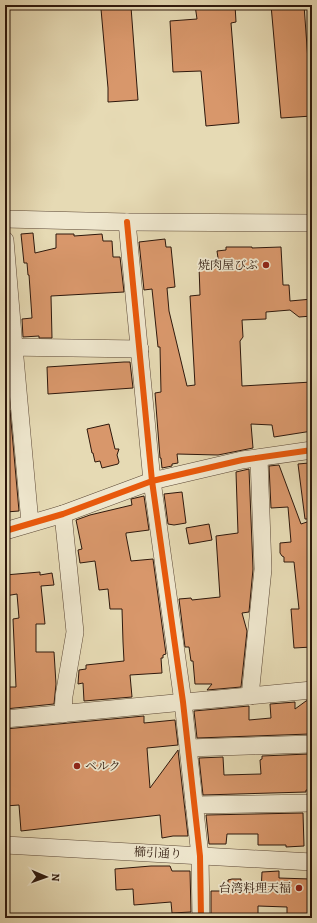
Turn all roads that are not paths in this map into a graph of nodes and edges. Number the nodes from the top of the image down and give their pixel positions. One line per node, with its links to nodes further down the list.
1 (5, 219): 2 (street)
2 (127, 222): 3 (street); 6 (street)
3 (312, 223)
4 (5, 240): 5 (street)
5 (9, 347): 6 (street); 11 (street)
6 (140, 349): 9 (street)
7 (312, 450): 8 (street)
8 (259, 458): 9 (street); 14 (street)
9 (152, 481): 10 (street); 15 (street)
10 (63, 514): 11 (street); 16 (street)
11 (30, 524): 12 (street)
12 (5, 531)
13 (312, 690): 14 (street)
14 (250, 696): 15 (street)
15 (183, 702): 16 (street); 19 (street)
16 (63, 714): 17 (street)
17 (5, 719)
18 (312, 744): 19 (street)
19 (188, 748): 21 (street)
20 (312, 803): 21 (street)
21 (194, 805): 23 (street)
22 (5, 844): 23 (street, 櫛引通り)
23 (200, 856): 24 (street, 櫛引通り); 25 (street)
24 (312, 862)
25 (201, 918)

